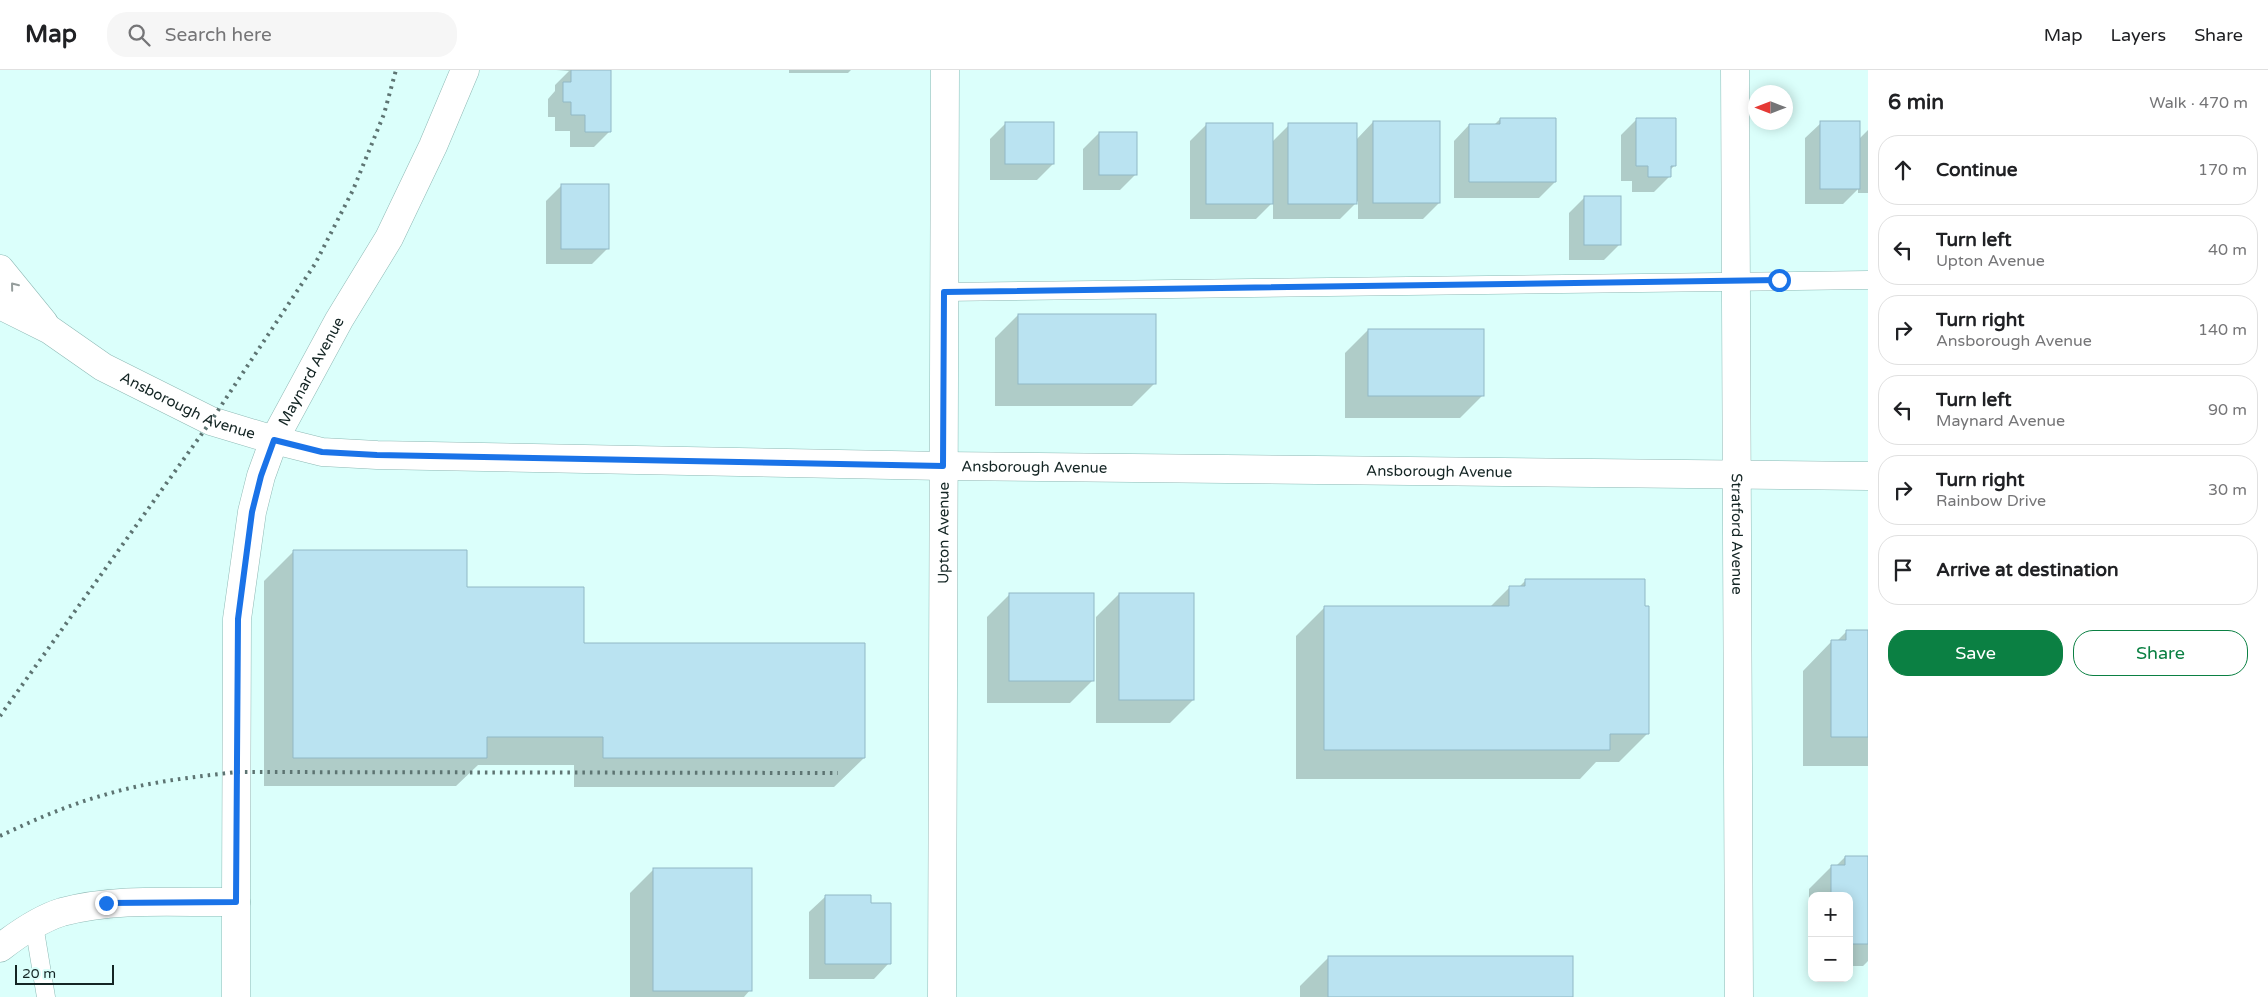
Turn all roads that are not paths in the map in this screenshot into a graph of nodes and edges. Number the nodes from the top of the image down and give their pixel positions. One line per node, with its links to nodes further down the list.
1 (465, 70): 10 (main road, Maynard Avenue)
2 (945, 70): 7 (main road, Upton Avenue)
3 (1735, 70): 5 (main road, Stratford Avenue)
4 (0, 269): 9 (main road, Ansborough Avenue, one-way to 4)
5 (1735, 280): 6 (lane); 7 (lane); 12 (main road, Stratford Avenue)
6 (1868, 280)
7 (944, 292): 11 (main road, Upton Avenue)
8 (0, 305): 9 (main road, Ansborough Avenue)
9 (50, 330): 10 (main road, Ansborough Avenue)
10 (274, 440): 11 (main road, Ansborough Avenue); 14 (main road, Maynard Avenue)
11 (943, 466): 12 (main road, Ansborough Avenue); 19 (main road, Upton Avenue)
12 (1736, 475): 13 (main road, Ansborough Avenue); 20 (main road, Stratford Avenue)
13 (1868, 476)
14 (236, 902): 15 (main road); 18 (main road, Maynard Avenue)
15 (34, 925): 16 (main road); 17 (lane)
16 (0, 948)
17 (46, 997)
18 (236, 997)
19 (942, 997)
20 (1739, 997)

